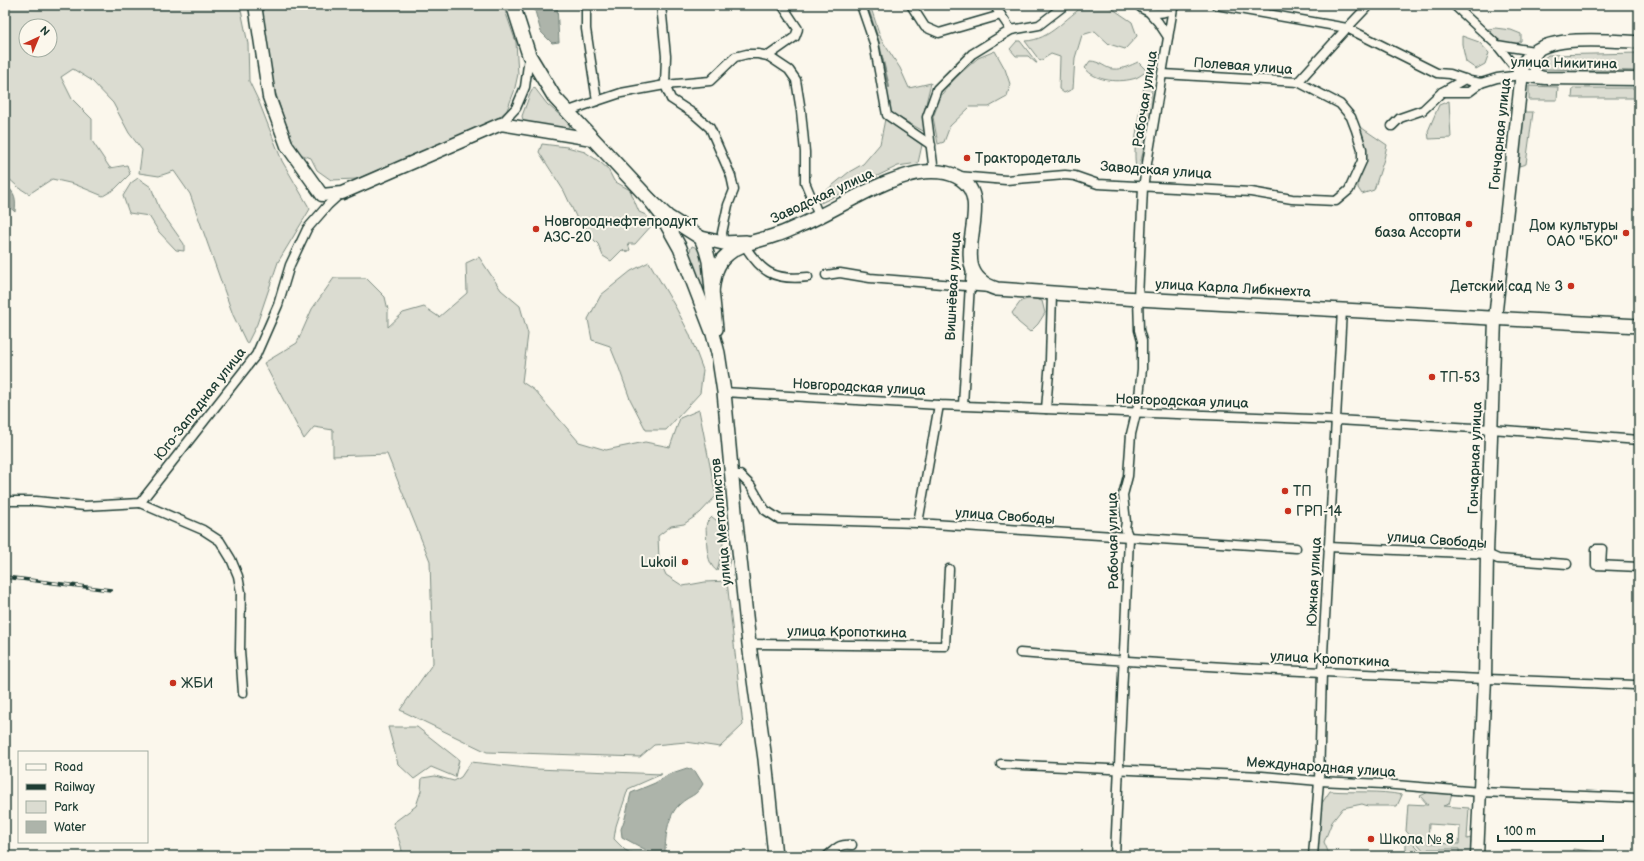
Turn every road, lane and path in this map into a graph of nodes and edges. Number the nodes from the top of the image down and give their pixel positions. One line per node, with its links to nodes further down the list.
1 (255, 5): 45 (street)
2 (513, 5): 24 (main road)
3 (586, 5): 35 (street)
4 (661, 5): 33 (street)
5 (782, 5): 25 (street)
6 (861, 5): 40 (street)
7 (910, 5): 16 (street)
8 (994, 5): 16 (street)
9 (1065, 5): 18 (street)
10 (1138, 5): 15 (street)
11 (1216, 5): 17 (street)
12 (1370, 5): 17 (street)
13 (1454, 5): 21 (street)
14 (1175, 7): 15 (street); 19 (street, Рабочая улица)
15 (1149, 12): 19 (street)
16 (1001, 15): 18 (street)
17 (1347, 28): 30 (street); 31 (street)
18 (1011, 30): 40 (street)
19 (1168, 37): 27 (street, Рабочая улица)
20 (1639, 42): 22 (street, улица Никитина)
21 (1497, 45): 23 (street); 26 (street)
22 (1549, 45): 23 (street, улица Никитина); 28 (street)
23 (1534, 51): 26 (street, улица Никитина)
24 (529, 55): 36 (main road); 37 (street)
25 (768, 56): 33 (street); 47 (street)
26 (1522, 69): 28 (street, улица Никитина); 32 (street, улица Никитина); 61 (street, Гончарная улица)
27 (1163, 74): 31 (street, Полевая улица); 43 (street, Рабочая улица)
28 (1544, 78): 29 (street, улица Никитина)
29 (1639, 78)
30 (1465, 79): 32 (street); 34 (street)
31 (1298, 82): 44 (street, Полевая улица)
32 (1481, 83): 34 (street, улица Никитина)
33 (665, 85): 35 (street); 51 (street)
34 (1442, 92): 38 (street)
35 (597, 101): 36 (street)
36 (566, 112): 39 (main road)
37 (501, 124): 39 (street); 45 (street)
38 (1392, 126)
39 (592, 139): 46 (main road)
40 (931, 145): 41 (street)
41 (934, 172): 42 (main road, Заводская улица); 47 (main road, Заводская улица)
42 (955, 176): 43 (street, Заводская улица); 52 (main road, Вишнёвая улица)
43 (1143, 187): 44 (street, Заводская улица); 59 (street, Рабочая улица)
44 (1349, 190)
45 (325, 200): 74 (street, Юго-Западная улица)
46 (650, 200): 48 (main road, Заводская улица); 50 (main road, улица Металлистов)
47 (819, 216): 49 (main road, Заводская улица)
48 (697, 236): 50 (main road); 51 (main road, Заводская улица); 57 (main road)
49 (748, 243): 51 (main road, Заводская улица); 54 (street)
50 (680, 248): 63 (main road, улица Металлистов)
51 (726, 248): 57 (main road)
52 (971, 264): 55 (street, Вишнёвая улица); 56 (main road)
53 (826, 275): 55 (street, улица Карла Либкнехта)
54 (808, 277)
55 (970, 287): 56 (street, улица Карла Либкнехта); 66 (street, Вишнёвая улица)
56 (997, 289): 58 (main road, улица Карла Либкнехта)
57 (712, 292): 63 (main road)
58 (1052, 294): 59 (main road, улица Карла Либкнехта); 67 (street)
59 (1138, 299): 60 (main road, улица Карла Либкнехта); 68 (street, Рабочая улица)
60 (1342, 310): 61 (main road, улица Карла Либкнехта); 69 (street, Южная улица)
61 (1495, 319): 62 (main road, улица Карла Либкнехта); 70 (street, Гончарная улица)
62 (1639, 326)
63 (718, 353): 64 (main road, улица Металлистов)
64 (724, 392): 65 (street, Новгородская улица); 72 (main road, улица Металлистов)
65 (939, 405): 66 (street, Новгородская улица); 75 (street)
66 (963, 405): 67 (street, Новгородская улица)
67 (1046, 409): 68 (street, Новгородская улица)
68 (1136, 412): 69 (street, Новгородская улица); 76 (street, Рабочая улица)
69 (1337, 420): 70 (street, Новгородская улица); 77 (street, Южная улица)
70 (1491, 429): 71 (street, Новгородская улица); 79 (street, Гончарная улица)
71 (1639, 440)
72 (732, 474): 75 (street, улица Свободы); 84 (main road, улица Металлистов)
73 (5, 501): 74 (street)
74 (140, 503): 90 (street)
75 (918, 523): 76 (street, улица Свободы)
76 (1129, 538): 78 (street, улица Свободы); 86 (street, Рабочая улица)
77 (1328, 547): 79 (street, улица Свободы); 87 (street, Южная улица)
78 (1296, 548)
79 (1487, 554): 80 (street, улица Свободы); 88 (street, Гончарная улица)
80 (1567, 564)
81 (1602, 565): 82 (street)
82 (1639, 567)
83 (949, 569): 84 (street, улица Кропоткина)
84 (749, 644): 97 (main road, улица Металлистов)
85 (1020, 653): 86 (street, улица Кропоткина)
86 (1124, 662): 87 (street, улица Кропоткина); 92 (street, Рабочая улица)
87 (1322, 672): 88 (street, улица Кропоткина); 93 (street, Южная улица)
88 (1485, 679): 89 (street, улица Кропоткина); 94 (street, Гончарная улица)
89 (1639, 685)
90 (243, 693)
91 (1001, 764): 92 (street, Международная улица)
92 (1120, 769): 93 (street, Международная улица); 99 (street, Рабочая улица)
93 (1319, 781): 94 (street, Международная улица); 100 (street, Южная улица)
94 (1480, 792): 95 (street, Международная улица); 101 (street, Гончарная улица)
95 (1639, 798)
96 (852, 845): 98 (street)
97 (775, 856)
98 (827, 856)
99 (1115, 856)
100 (1313, 856)
101 (1478, 856)

